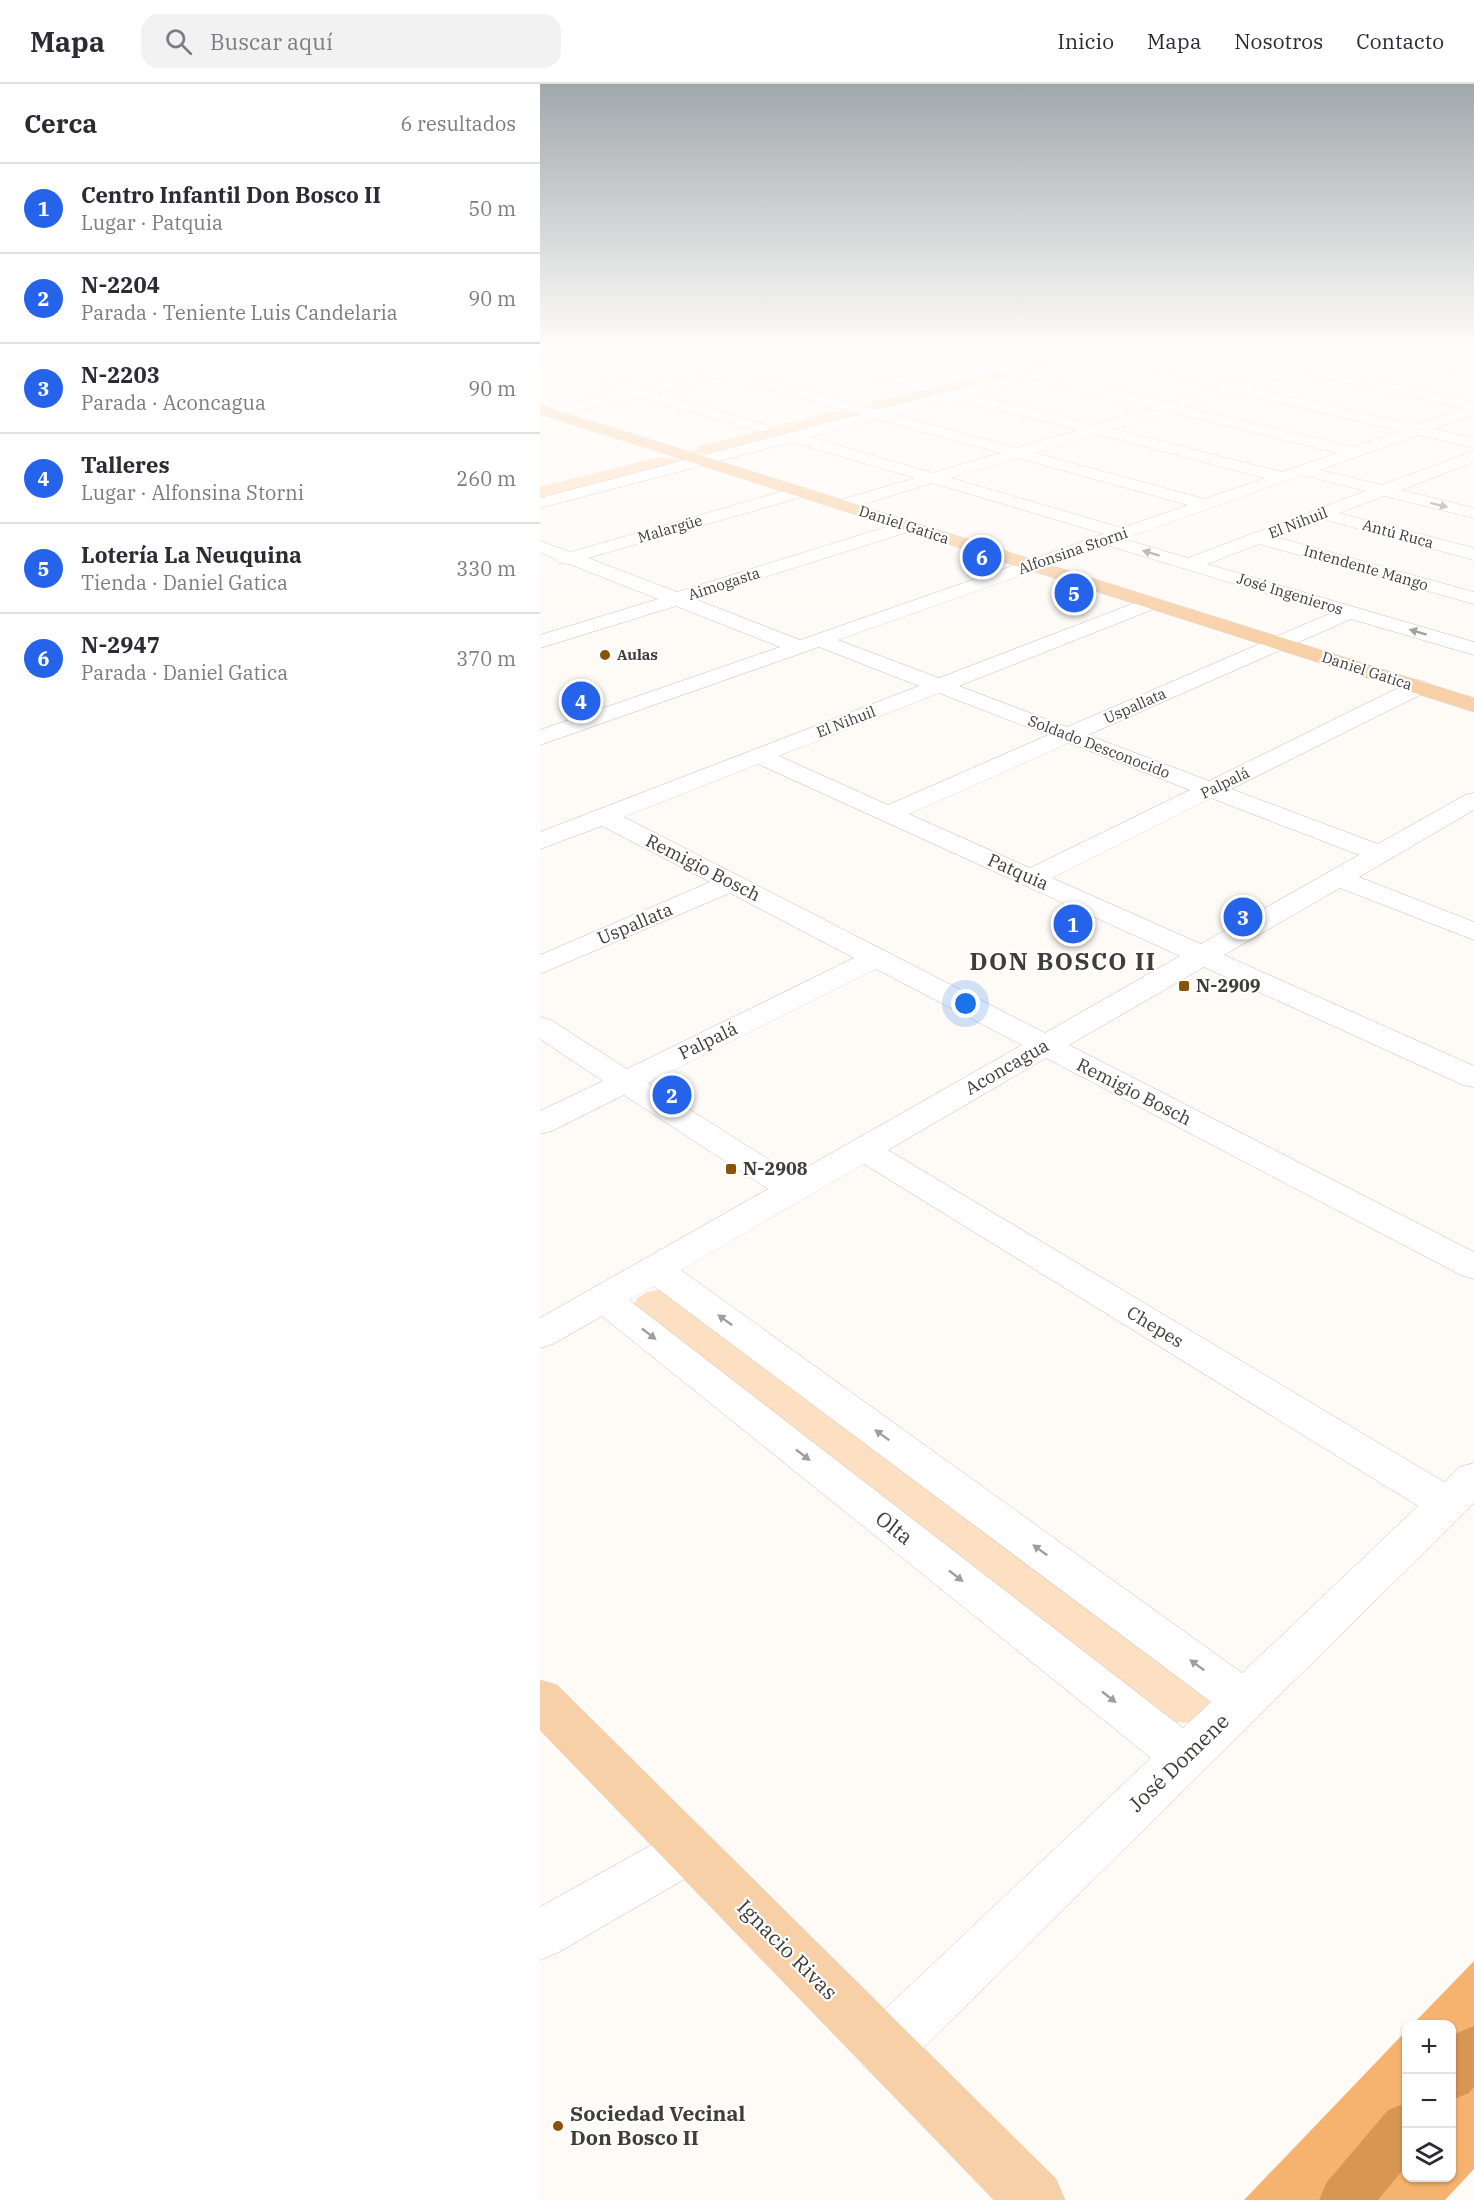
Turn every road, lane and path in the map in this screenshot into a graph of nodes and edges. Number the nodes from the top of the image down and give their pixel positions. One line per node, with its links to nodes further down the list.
1 (652, 445): 10 (main road, Daniel Gatica)
2 (696, 445): 10 (street)
3 (764, 445): 15 (street)
4 (819, 445): 20 (street, José Ingenieros)
5 (988, 445): 12 (street)
6 (1046, 445): 12 (street)
7 (1154, 445): 18 (street)
8 (1323, 445): 11 (street)
9 (1373, 445): 11 (street, Alfonsina Storni)
10 (672, 451): 14 (street); 15 (main road, Daniel Gatica)
11 (1353, 452): 17 (street, Alfonsina Storni)
12 (1018, 453): 20 (street); 24 (street)
13 (1474, 456): 16 (street, El Nihuil)
14 (650, 457)
15 (702, 461): 22 (main road, Daniel Gatica); 23 (street)
16 (1440, 469): 19 (street); 21 (street, El Nihuil)
17 (1301, 470): 18 (street, Alfonsina Storni); 21 (street)
18 (1282, 477): 24 (street, Alfonsina Storni)
19 (1474, 477)
20 (933, 478): 25 (street); 29 (street, José Ingenieros)
21 (1382, 490): 26 (street, one-way to 26); 27 (street, El Nihuil)
22 (800, 492): 25 (main road, Daniel Gatica); 33 (street, Malargüe)
23 (540, 503)
24 (1205, 504): 29 (street, Alfonsina Storni)
25 (842, 505): 28 (main road, Daniel Gatica)
26 (1474, 513)
27 (1322, 514): 30 (street, El Nihuil); 32 (street, Antú Ruca)
28 (908, 526): 35 (main road, Daniel Gatica); 38 (street, Aimogasta)
29 (1113, 536): 34 (street, José Ingenieros, one-way to 29); 35 (street, Alfonsina Storni)
30 (1258, 537): 34 (street, El Nihuil); 37 (street, Intendente Mango)
31 (540, 546): 33 (street, Soldado Desconocido)
32 (1474, 554)
33 (571, 558): 36 (street, Malargüe); 38 (street, Soldado Desconocido)
34 (1189, 564): 40 (street, José Ingenieros)
35 (1032, 565): 39 (main road, Daniel Gatica); 42 (street, Alfonsina Storni)
36 (540, 566)
37 (1474, 598)
38 (677, 599): 41 (street, Aimogasta); 42 (street, Soldado Desconocido)
39 (1152, 603): 43 (main road, Daniel Gatica); 45 (street, El Nihuil)
40 (1349, 612): 43 (street, Uspallata); 44 (street, José Ingenieros, one-way to 40)
41 (540, 642)
42 (809, 643): 45 (street, Soldado Desconocido); 49 (street, Alfonsina Storni)
43 (1278, 643): 46 (main road, Daniel Gatica); 48 (street, Uspallata)
44 (1474, 649)
45 (939, 686): 48 (street, Soldado Desconocido); 50 (street, El Nihuil)
46 (1418, 687): 47 (main road, Daniel Gatica); 51 (street, Palpalá)
47 (1474, 705)
48 (1068, 735): 51 (street, Soldado Desconocido); 53 (street, Uspallata)
49 (540, 738)
50 (759, 756): 53 (street, Patquia); 54 (street, El Nihuil)
51 (1211, 790): 56 (street, Soldado Desconocido); 57 (street, Palpalá)
52 (1467, 810): 56 (street, Aconcagua)
53 (888, 814): 57 (street, Patquia)
54 (603, 816): 55 (street, El Nihuil); 59 (street, Remigio Bosch)
55 (540, 841)
56 (1379, 854): 58 (street, Aconcagua)
57 (1031, 878): 61 (street, Patquia)
58 (1338, 878): 60 (street); 61 (street, Aconcagua)
59 (730, 883): 62 (street, Remigio Bosch); 63 (street, Uspallata)
60 (1474, 932)
61 (1202, 955): 65 (street, Aconcagua); 66 (street, Patquia)
62 (876, 958): 65 (street, Remigio Bosch); 67 (street, Palpalá)
63 (540, 965)
64 (540, 1026): 67 (street)
65 (1045, 1045): 69 (street, Aconcagua); 71 (street, Remigio Bosch)
66 (1474, 1078)
67 (626, 1081): 68 (street, Palpalá); 70 (street)
68 (540, 1124)
69 (863, 1149): 70 (street, Aconcagua); 75 (street, Chepes)
70 (792, 1190): 72 (street, Aconcagua)
71 (1474, 1268)
72 (655, 1269): 73 (street, Aconcagua); 77 (street, one-way to 72)
73 (603, 1298): 74 (street, Aconcagua); 78 (street, Olta, one-way to 78)
74 (540, 1335)
75 (1460, 1491): 77 (street, José Domene)
76 (540, 1699): 79 (main road, Ignacio Rivas)
77 (1244, 1700): 78 (street, José Domene)
78 (1185, 1757): 81 (street, José Domene)
79 (689, 1850): 80 (street); 81 (main road, Ignacio Rivas)
80 (540, 1935)
81 (884, 2048): 82 (main road, Ignacio Rivas)
82 (1035, 2200)

